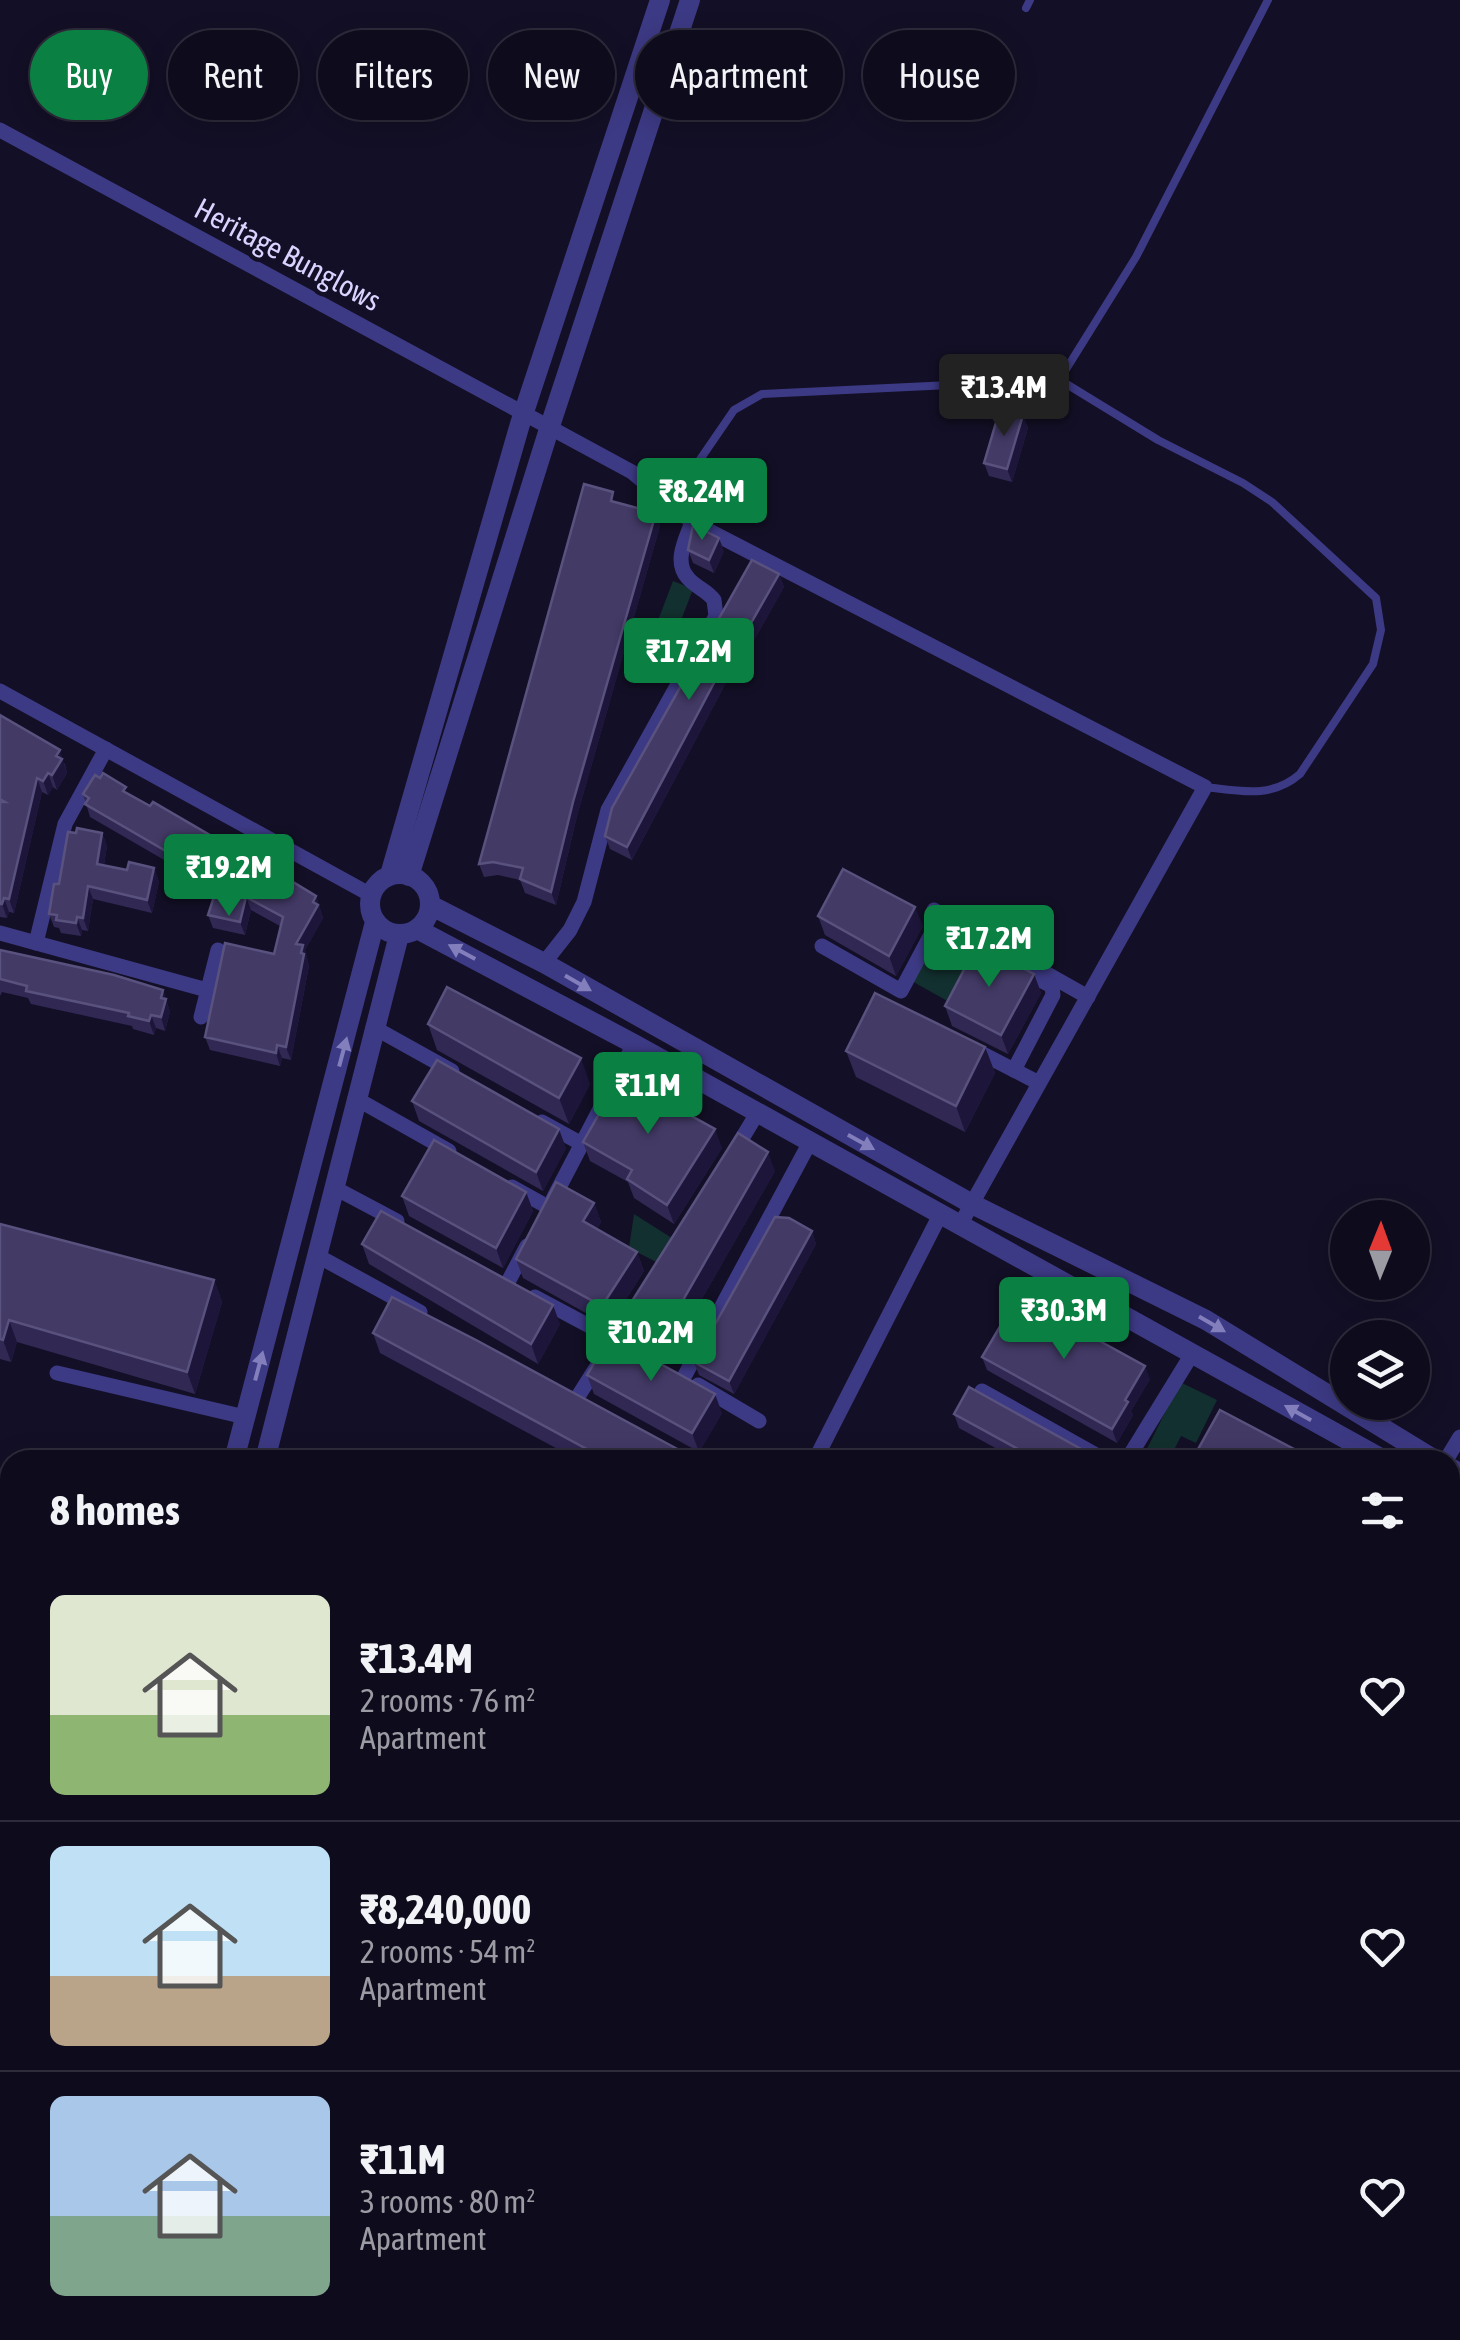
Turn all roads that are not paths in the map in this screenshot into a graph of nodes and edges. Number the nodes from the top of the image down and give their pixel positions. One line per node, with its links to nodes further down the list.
1 (660, 0): 6 (street)
2 (690, 0): 7 (street)
3 (1268, 0): 5 (lane)
4 (0, 130): 6 (street, Heritage Bunglows)
5 (1055, 377): 8 (lane); 12 (lane)
6 (524, 412): 7 (street, Heritage Bunglows); 13 (street)
7 (550, 426): 8 (street, Heritage Bunglows); 13 (street)
8 (632, 472): 9 (street, Heritage Bunglows)
9 (692, 522): 12 (street, Heritage Bunglows); 23 (street)
10 (0, 691): 11 (street)
11 (106, 750): 14 (street); 20 (street)
12 (1205, 786): 26 (street)
13 (400, 876): 14 (street); 15 (street)
14 (370, 895): 17 (street)
15 (430, 905): 18 (street); 23 (street)
16 (934, 910): 26 (street)
17 (374, 922): 18 (street); 64 (street, one-way to 17)
18 (408, 932): 29 (street); 30 (street, one-way to 18)
19 (0, 934): 20 (street)
20 (36, 943): 24 (street)
21 (822, 946): 25 (street)
22 (218, 950): 24 (street)
23 (544, 963): 44 (street, one-way to 44)
24 (208, 990): 28 (street)
25 (901, 991): 27 (street); 32 (street)
26 (1088, 996): 34 (street)
27 (899, 1012)
28 (200, 1017)
29 (373, 1027): 33 (street); 35 (street)
30 (634, 1044): 36 (street); 39 (street)
31 (965, 1045): 32 (street)
32 (1014, 1070): 34 (street)
33 (460, 1076)
34 (1039, 1083): 44 (street)
35 (355, 1098): 41 (street); 43 (street)
36 (758, 1112): 38 (street); 40 (street)
37 (530, 1115): 39 (street)
38 (810, 1142): 45 (street); 59 (street)
39 (582, 1144): 46 (street)
40 (728, 1161)
41 (468, 1162)
42 (500, 1180): 46 (street)
43 (333, 1187): 47 (street); 49 (street)
44 (972, 1204): 48 (street); 72 (street, one-way to 72)
45 (940, 1215): 48 (street); 68 (street)
46 (540, 1222): 51 (street)
47 (403, 1225)
48 (960, 1225): 56 (street)
49 (316, 1255): 53 (street); 67 (street)
50 (490, 1272): 51 (street)
51 (508, 1282): 54 (street)
52 (645, 1291): 54 (street)
53 (438, 1322)
54 (614, 1339): 55 (street); 62 (street)
55 (632, 1349)
56 (1192, 1354): 70 (street); 71 (street, one-way to 56)
57 (666, 1368): 59 (street)
58 (57, 1373): 64 (street)
59 (684, 1377): 65 (street)
60 (560, 1388): 62 (street)
61 (982, 1391): 69 (street)
62 (577, 1398): 63 (street)
63 (593, 1406)
64 (245, 1417): 66 (street)
65 (759, 1421)
66 (237, 1450)
67 (267, 1450)
68 (819, 1450)
69 (1087, 1450)
70 (1133, 1450)
71 (1366, 1450)
72 (1412, 1450)

